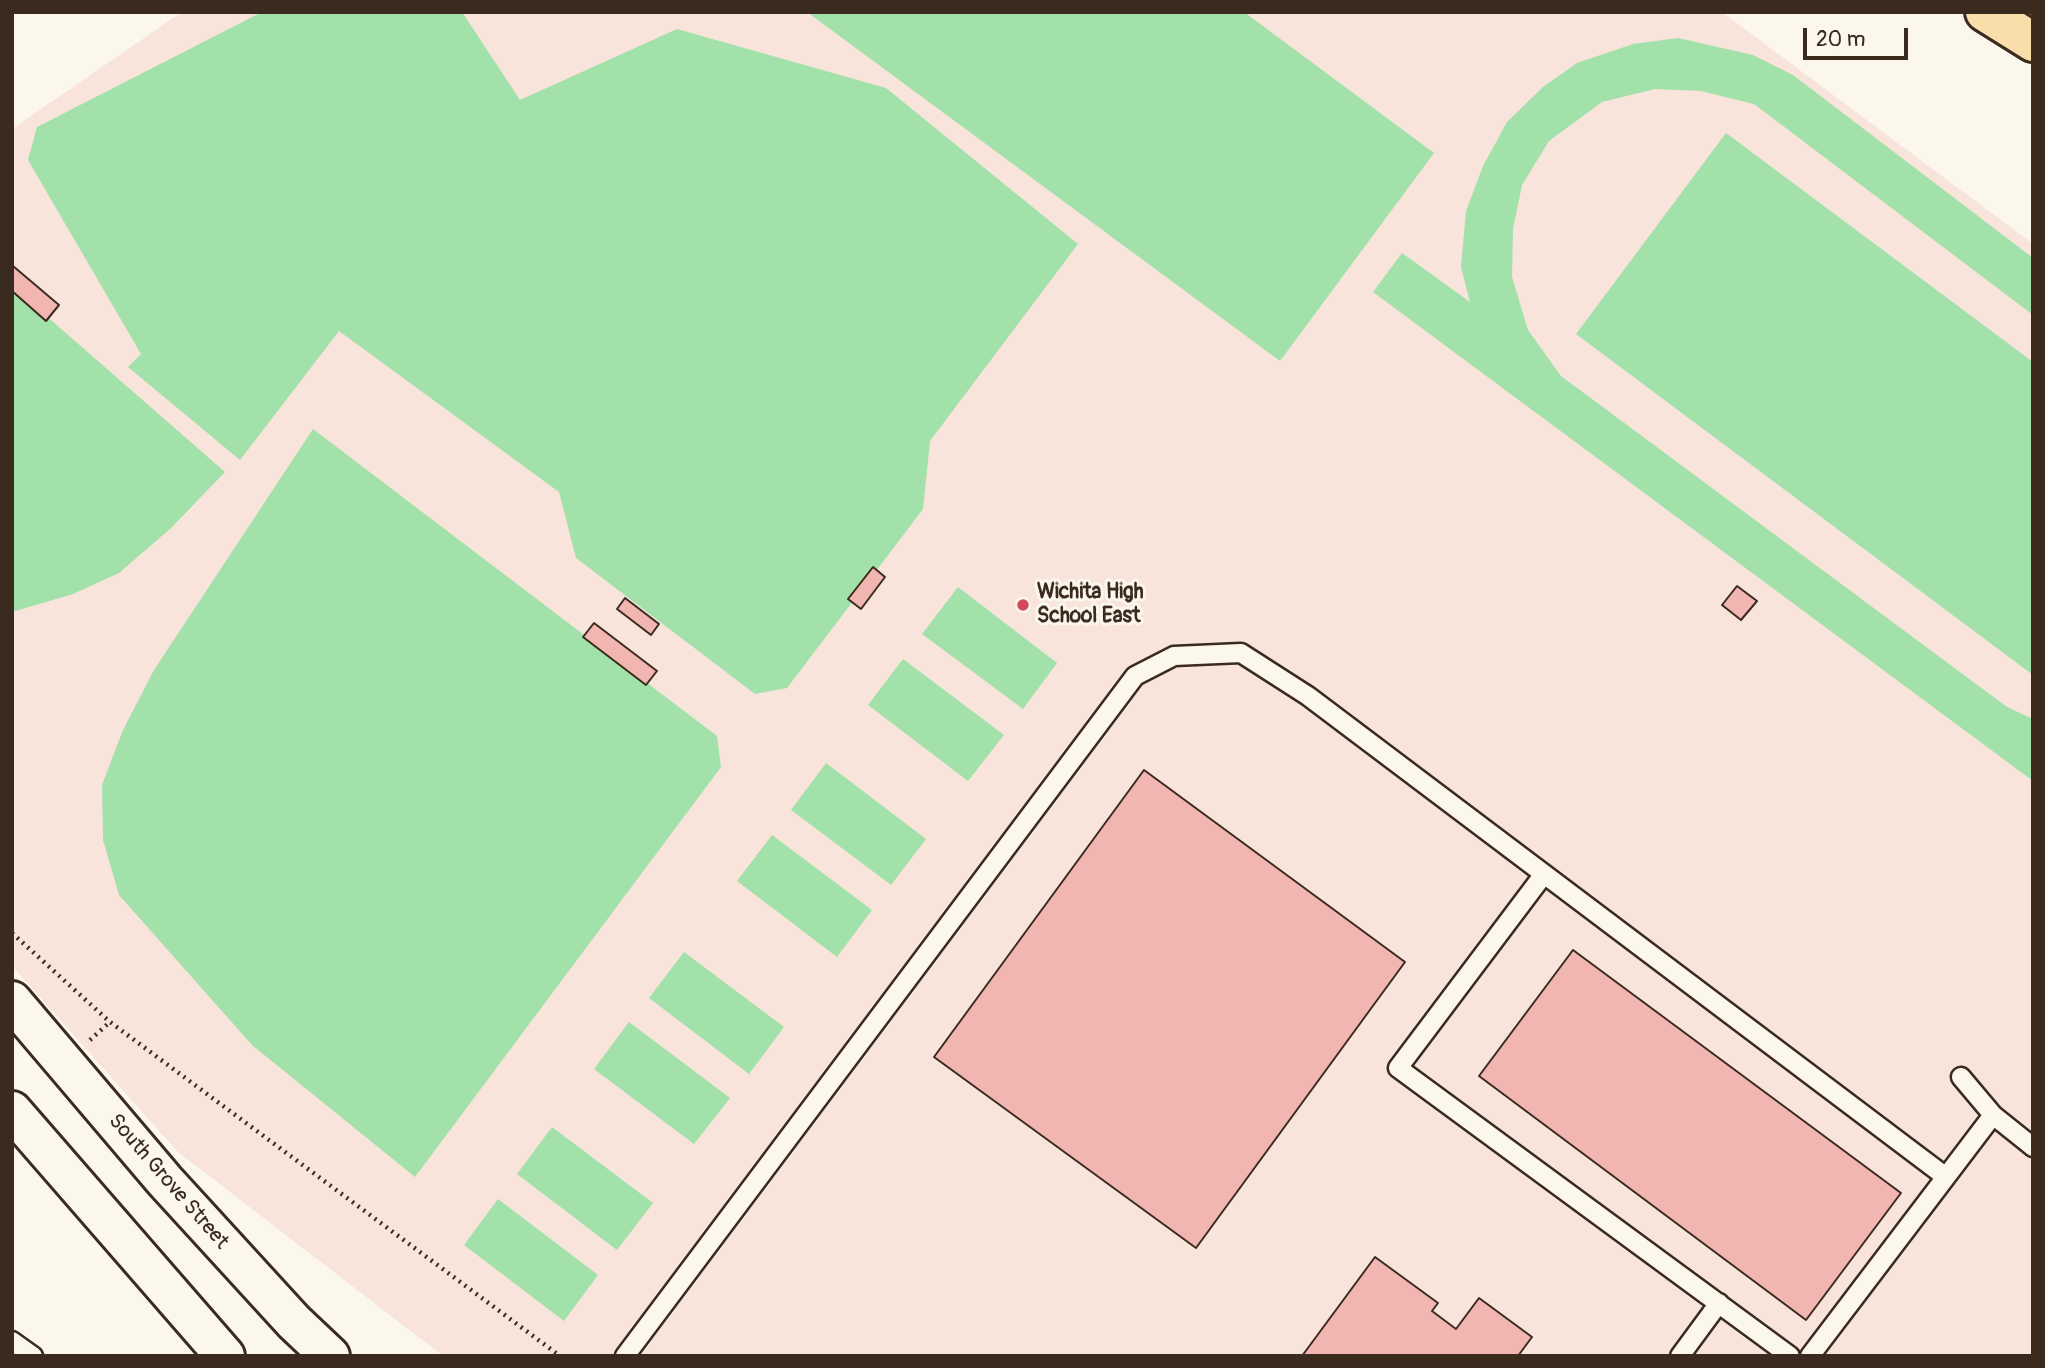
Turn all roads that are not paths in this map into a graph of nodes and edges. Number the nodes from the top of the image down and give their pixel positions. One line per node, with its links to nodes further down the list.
1 (1985, 12): 3 (highway)
2 (1995, 12): 3 (highway)
3 (2033, 41)
4 (1544, 874): 10 (lane); 11 (lane); 16 (lane)
5 (12, 1002): 15 (street, South Grove Street)
6 (1961, 1077): 8 (lane)
7 (12, 1111): 14 (street)
8 (1993, 1115): 9 (lane); 10 (lane)
9 (2033, 1147)
10 (1946, 1177): 19 (lane)
11 (1719, 1303): 17 (lane); 18 (lane)
12 (12, 1341): 13 (lane)
13 (33, 1356)
14 (225, 1356)
15 (330, 1356)
16 (625, 1356)
17 (1680, 1356)
18 (1790, 1356)
19 (1810, 1356)

